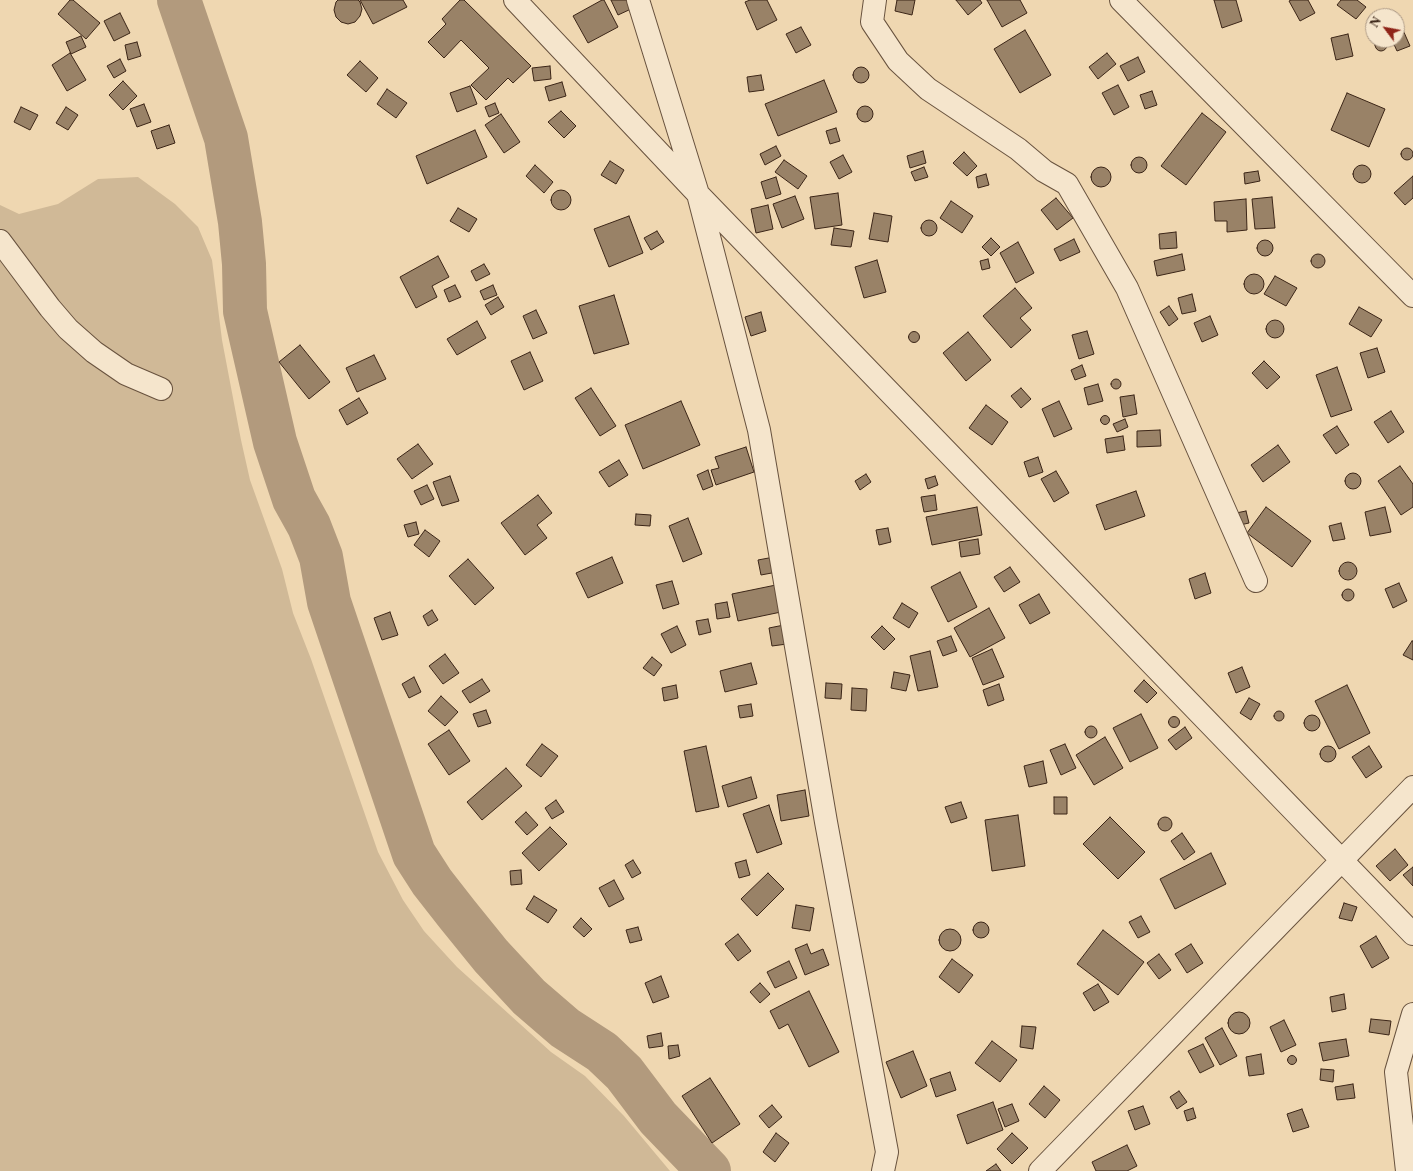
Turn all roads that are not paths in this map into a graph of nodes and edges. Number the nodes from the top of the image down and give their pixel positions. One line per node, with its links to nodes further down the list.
1 (515, 0): 5 (street)
2 (638, 0): 5 (street)
3 (875, 0): 9 (street)
4 (1121, 0): 7 (street)
5 (698, 194): 11 (street); 14 (street)
6 (0, 241): 8 (street)
7 (1413, 296)
8 (161, 389)
9 (1256, 581)
10 (1413, 787): 11 (street)
11 (1341, 861): 12 (street); 15 (street)
12 (1413, 934)
13 (1413, 1014): 16 (street)
14 (883, 1171)
15 (1040, 1171)
16 (1407, 1171)

